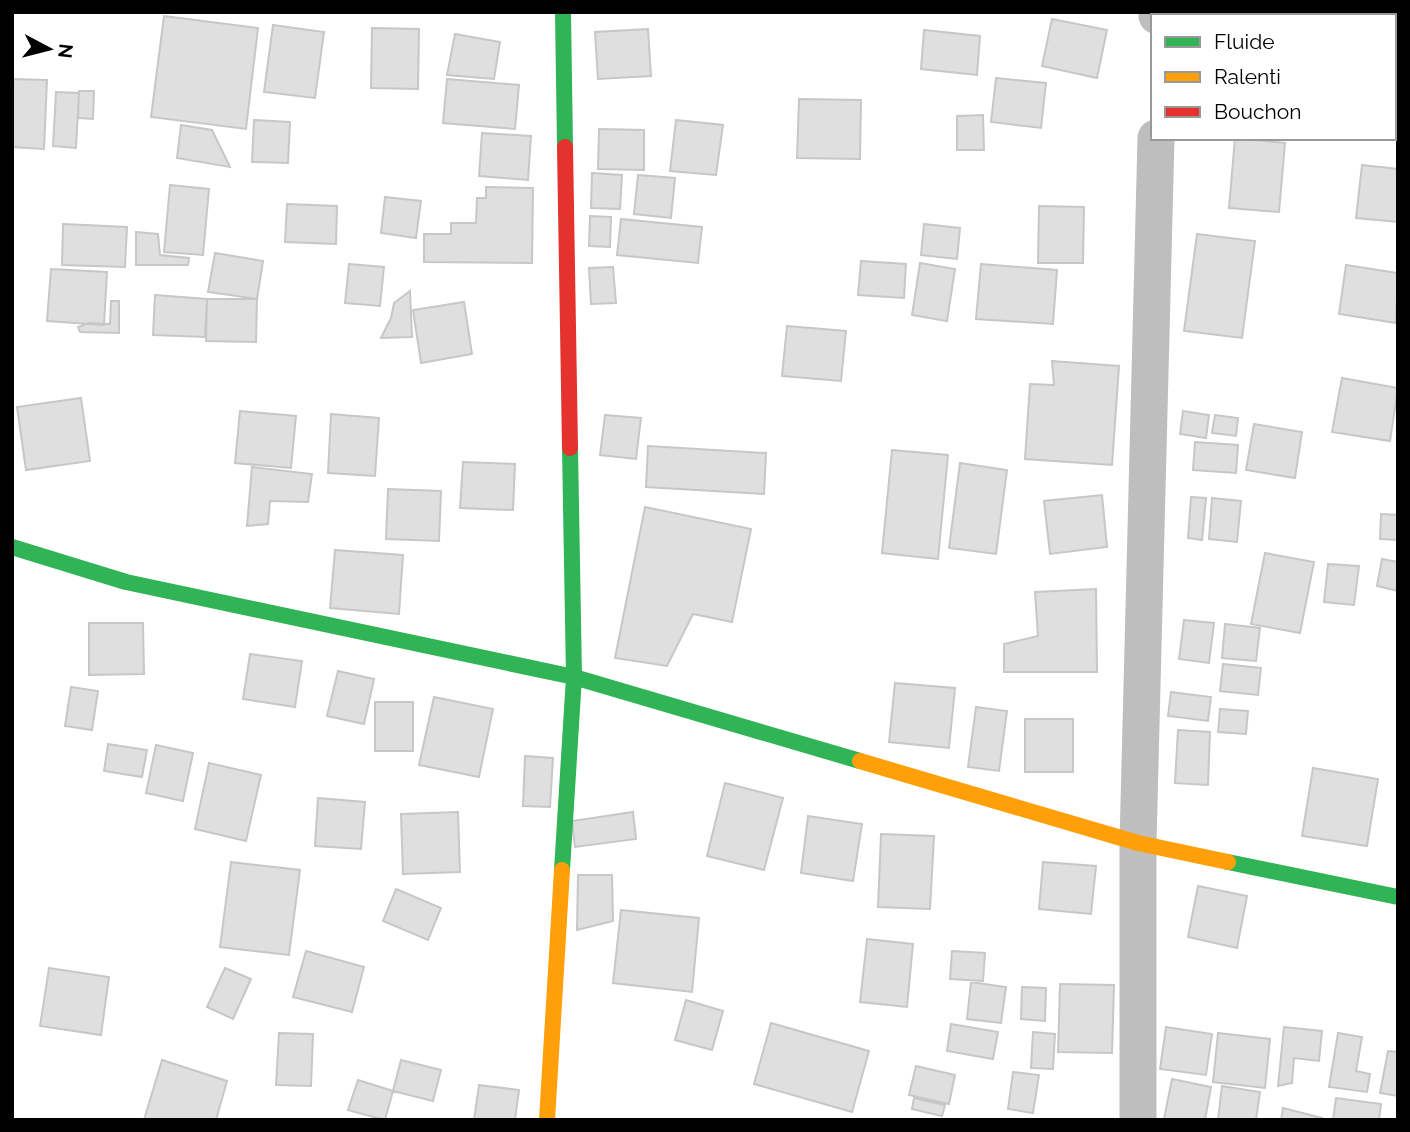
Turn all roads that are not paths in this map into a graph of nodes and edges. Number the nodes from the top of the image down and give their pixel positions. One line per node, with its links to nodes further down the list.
1 (563, 12): 4 (street)
2 (1156, 140): 5 (street)
3 (12, 547): 4 (street)
4 (575, 677): 5 (street); 7 (street)
5 (1138, 843): 6 (street); 8 (street)
6 (1398, 897)
7 (547, 1120)
8 (1138, 1120)

